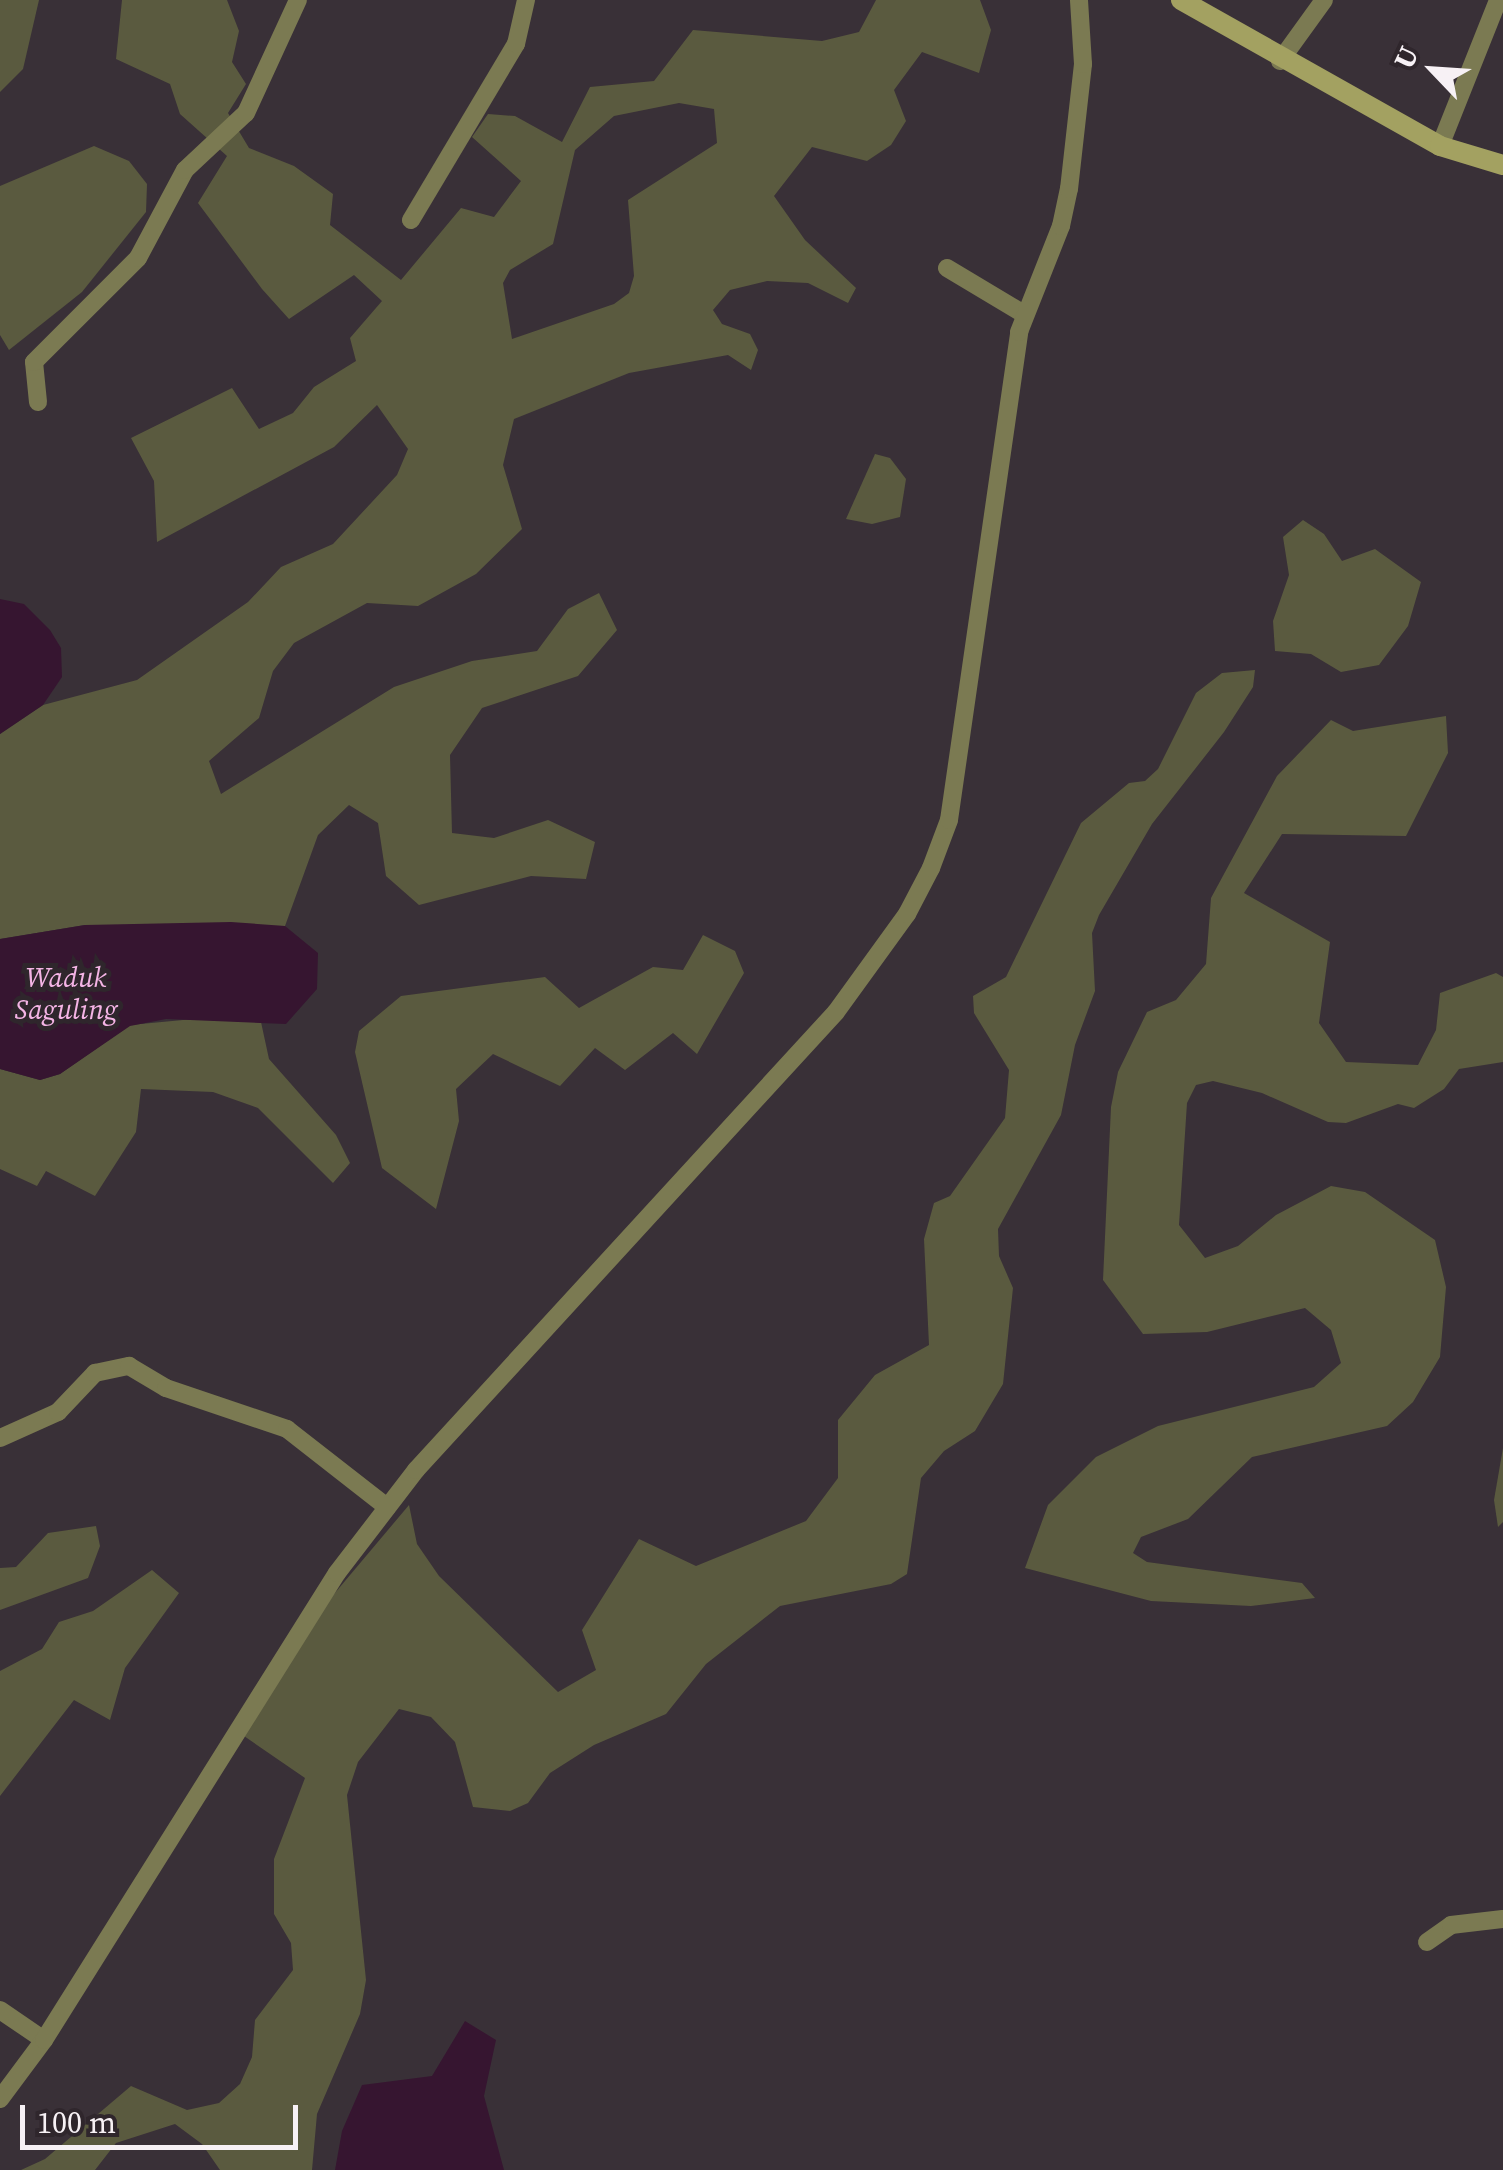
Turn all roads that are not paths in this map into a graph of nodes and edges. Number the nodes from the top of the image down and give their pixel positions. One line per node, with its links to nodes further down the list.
1 (298, 0): 13 (street)
2 (526, 0): 10 (street)
3 (1079, 0): 12 (street)
4 (1180, 0): 7 (main road)
5 (1324, 0): 7 (street)
6 (1498, 0): 8 (street)
7 (1280, 61): 8 (main road)
8 (1440, 146): 9 (main road)
9 (1503, 165)
10 (411, 220)
11 (948, 268): 12 (street)
12 (1024, 314): 15 (street)
13 (38, 402)
14 (0, 1438): 15 (street)
15 (387, 1507): 19 (street)
16 (1503, 1918): 17 (street)
17 (1427, 1942)
18 (0, 2010): 19 (street)
19 (44, 2040): 20 (street)
20 (0, 2099)

